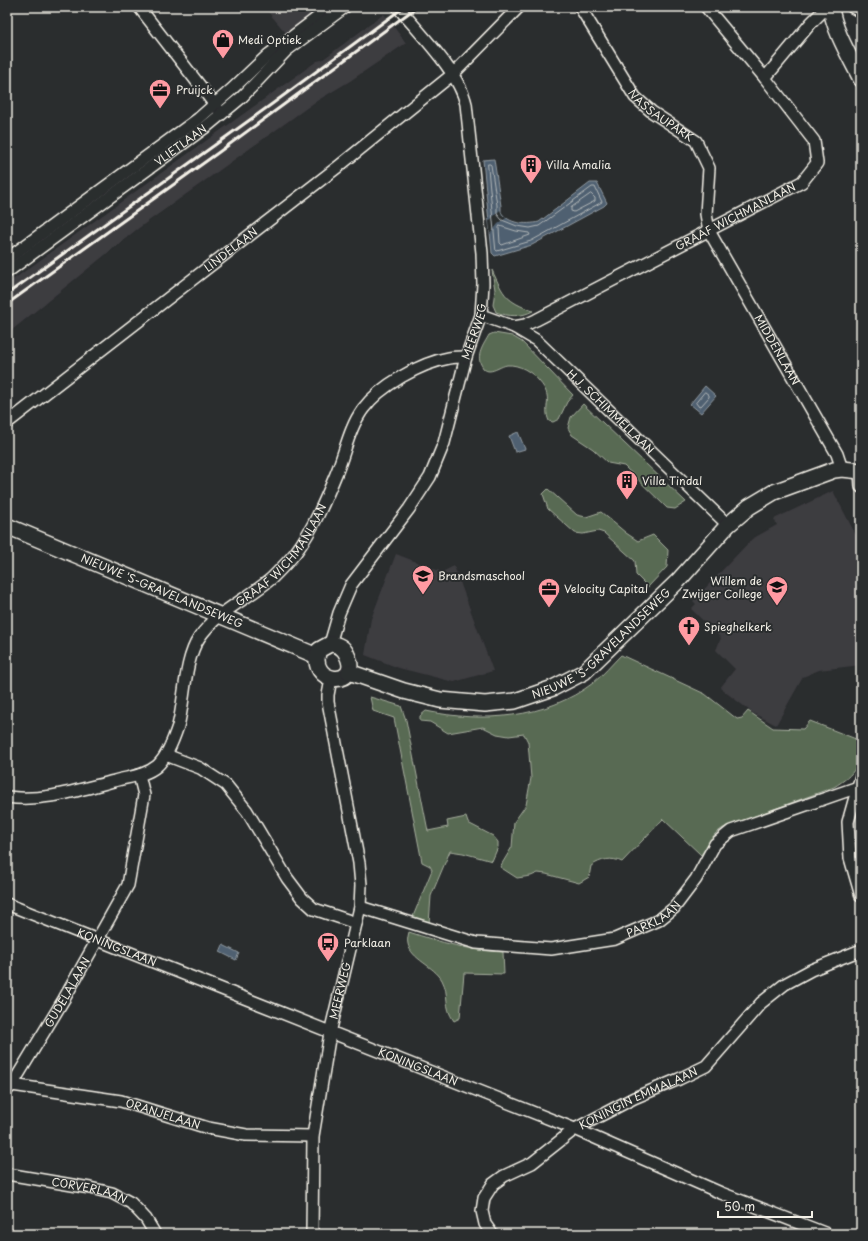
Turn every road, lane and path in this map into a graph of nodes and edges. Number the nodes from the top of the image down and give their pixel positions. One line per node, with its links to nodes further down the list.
1 (139, 7): 15 (street)
2 (331, 7): 15 (street, VLIETLAAN)
3 (345, 7): 16 (street, VLIETLAAN)
4 (398, 7): 12 (street, MEERWEG)
5 (519, 7): 12 (street, LINDELAAN)
6 (580, 7): 17 (street, NASSAUPARK)
7 (706, 7): 13 (street, GRAAF WICHMANLAAN)
8 (827, 7): 13 (street)
9 (831, 7): 14 (street)
10 (852, 7): 11 (street)
11 (861, 12)
12 (453, 74): 20 (street, MEERWEG); 23 (street, LINDELAAN)
13 (765, 78): 17 (street, GRAAF WICHMANLAAN)
14 (861, 79)
15 (215, 104): 16 (street); 18 (street, VLIETLAAN)
16 (222, 114): 19 (street, VLIETLAAN)
17 (710, 231): 21 (street, GRAAF WICHMANLAAN); 24 (street, MIDDENLAAN)
18 (7, 259)
19 (7, 272)
20 (481, 315): 21 (street, H.J. SCHIMMELLAAN); 22 (street, MEERWEG)
21 (514, 327): 27 (street, H.J. SCHIMMELLAAN)
22 (466, 357): 29 (street, GRAAF WICHMANLAAN); 30 (street, MEERWEG)
23 (7, 423)
24 (842, 470): 25 (street, NIEUWE 'S-GRAVELANDSEWEG); 27 (street, NIEUWE 'S-GRAVELANDSEWEG)
25 (860, 471): 26 (street)
26 (861, 488)
27 (728, 525): 32 (street, NIEUWE 'S-GRAVELANDSEWEG)
28 (7, 526): 29 (street, NIEUWE 'S-GRAVELANDSEWEG)
29 (220, 615): 31 (street, NIEUWE 'S-GRAVELANDSEWEG); 34 (street, GRAAF WICHMANLAAN)
30 (330, 644): 31 (street); 32 (street)
31 (316, 656): 33 (street)
32 (349, 672): 33 (street)
33 (331, 679): 41 (street, MEERWEG)
34 (166, 755): 35 (street, GRAAF WICHMANLAAN); 42 (street)
35 (139, 775): 38 (street, GRAAF WICHMANLAAN); 43 (street, GUDELALAAN)
36 (861, 776): 37 (street)
37 (859, 787): 39 (street); 41 (street, PARKLAAN)
38 (7, 797)
39 (861, 896)
40 (7, 904): 43 (street, KONINGSLAAN)
41 (360, 907): 42 (street, MEERWEG)
42 (356, 923): 45 (street, MEERWEG)
43 (97, 941): 45 (street, KONINGSLAAN); 46 (street, GUDELALAAN)
44 (861, 950): 47 (street, KONINGIN EMMALAAN)
45 (330, 1033): 47 (street, KONINGSLAAN); 48 (street, MEERWEG)
46 (10, 1088): 48 (street, ORANJELAAN)
47 (575, 1129): 52 (street, KONINGIN EMMALAAN); 53 (street, KONINGSLAAN)
48 (313, 1136): 51 (street, MEERWEG)
49 (7, 1174): 50 (street, CORVERLAAN)
50 (155, 1234)
51 (312, 1234)
52 (492, 1234)
53 (826, 1234)

